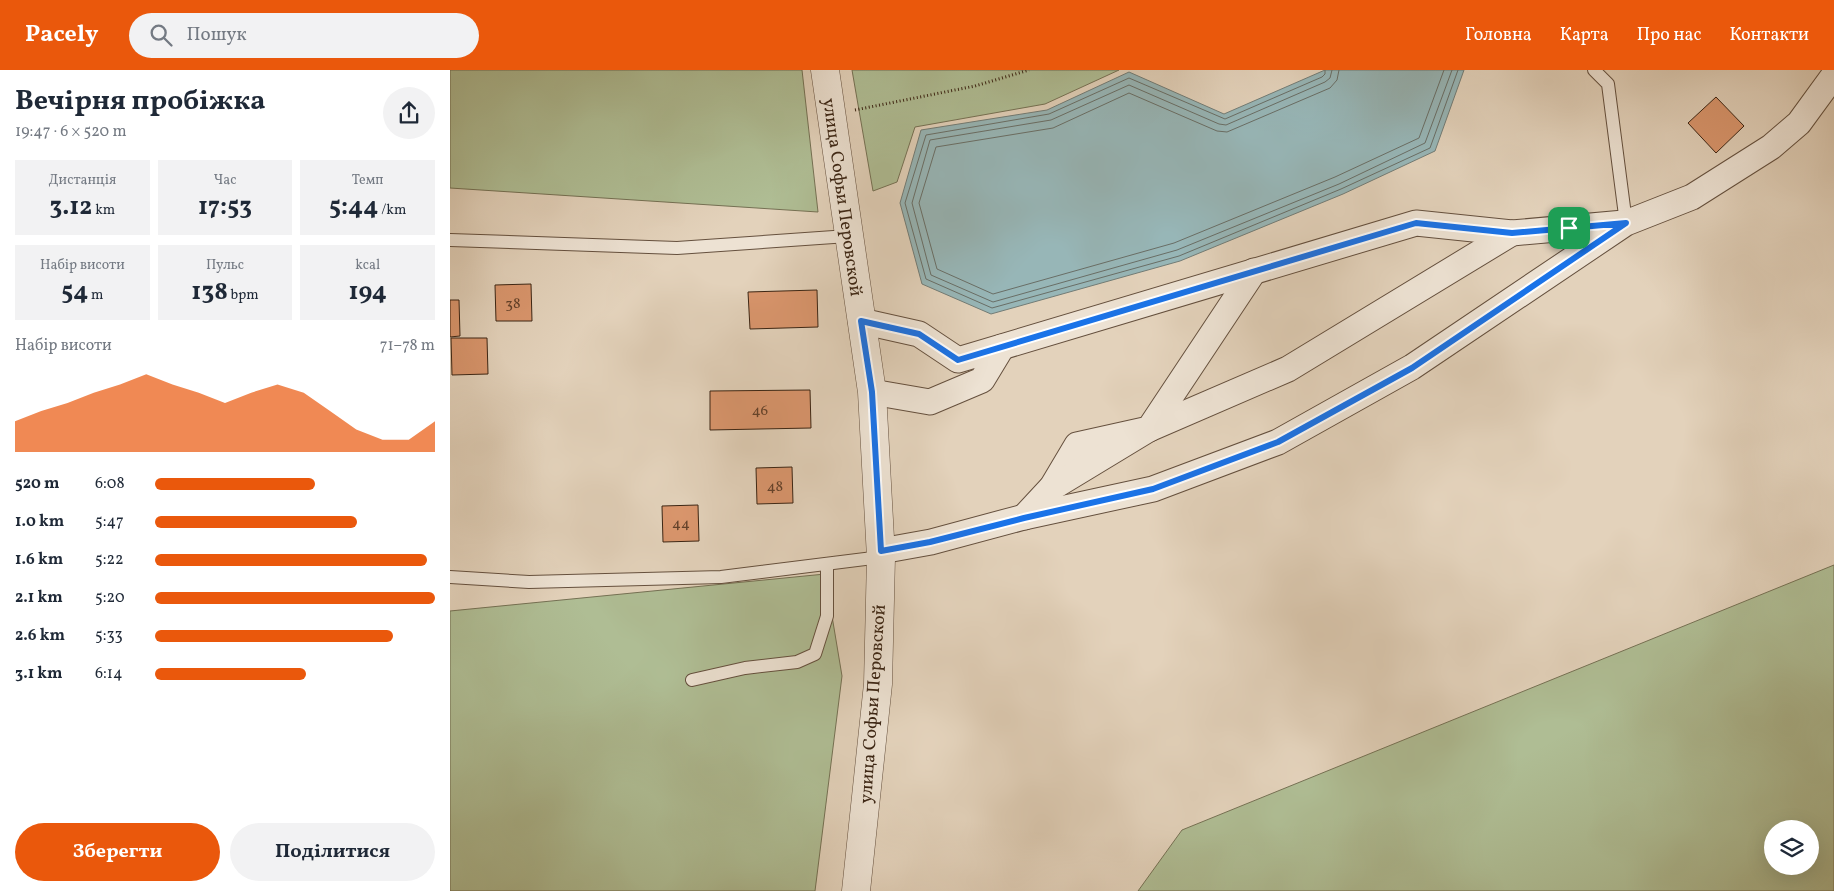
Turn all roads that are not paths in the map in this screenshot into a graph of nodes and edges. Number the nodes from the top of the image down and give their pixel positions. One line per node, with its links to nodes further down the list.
1 (824, 70): 6 (street, улица Софьи Перовской)
2 (1594, 70): 4 (lane)
3 (1834, 75): 4 (street)
4 (1626, 223): 5 (street); 13 (street)
5 (1512, 233): 8 (street); 12 (street)
6 (848, 236): 7 (lane); 9 (street, улица Софьи Перовской)
7 (450, 240)
8 (1254, 271): 10 (street); 12 (street)
9 (861, 321): 10 (street); 11 (street, улица Софьи Перовской)
10 (1002, 347): 11 (street)
11 (872, 392): 14 (street, улица Софьи Перовской)
12 (1149, 429): 13 (street)
13 (1024, 518): 14 (street)
14 (881, 554): 15 (lane); 18 (street, улица Софьи Перовской)
15 (827, 564): 16 (lane); 17 (lane)
16 (450, 577)
17 (692, 680)
18 (856, 891)

